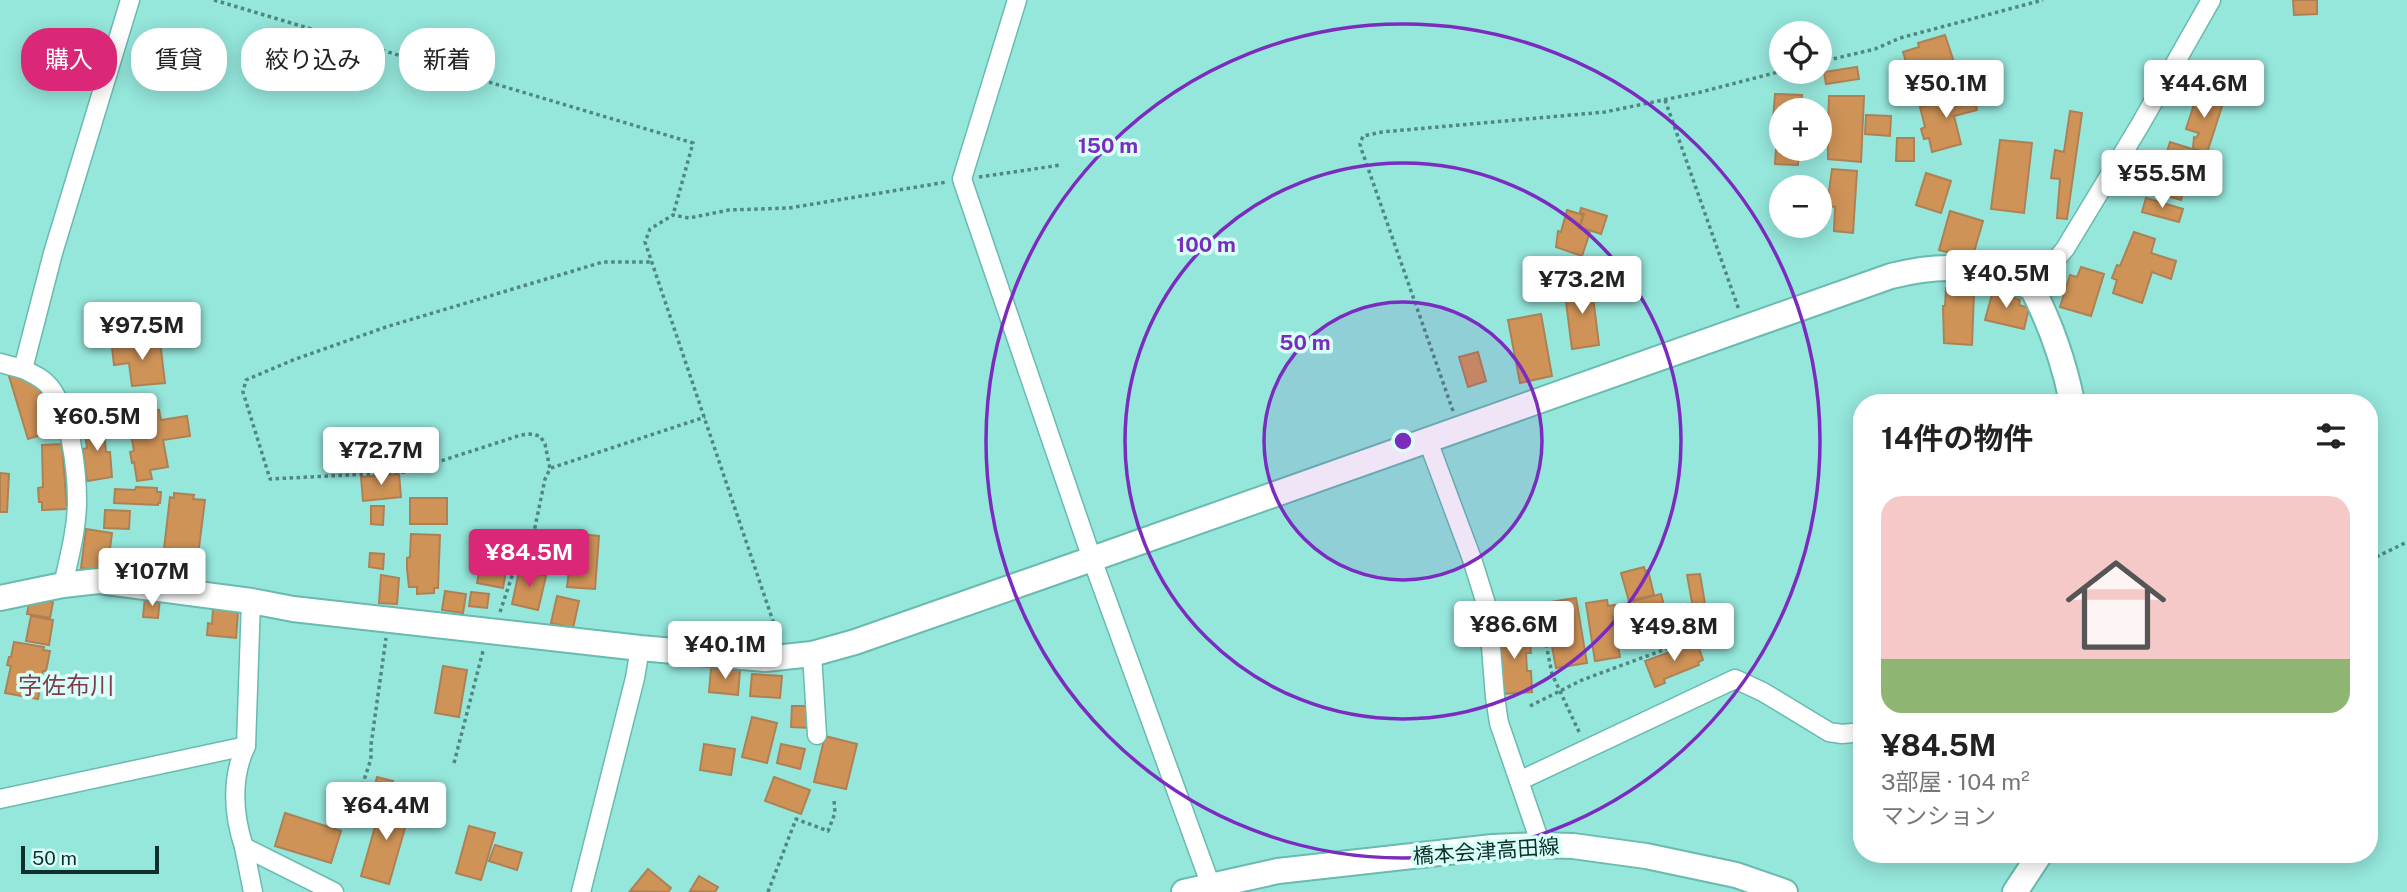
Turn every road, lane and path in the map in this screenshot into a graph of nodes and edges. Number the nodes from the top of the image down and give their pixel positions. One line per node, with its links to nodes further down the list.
1 (131, 0): 16 (street)
2 (214, 0): 11 (path)
3 (1017, 0): 10 (street)
4 (2043, 0): 6 (path)
5 (2211, 0): 13 (street)
6 (1832, 59)
7 (1769, 74): 8 (path)
8 (1665, 100): 14 (path); 19 (path)
9 (1061, 165): 10 (path)
10 (962, 179): 11 (path); 24 (street)
11 (673, 215): 12 (path)
12 (651, 262): 18 (path); 21 (path)
13 (2032, 288): 14 (street); 17 (street)
14 (1745, 329): 19 (street)
15 (0, 363): 16 (street)
16 (23, 369): 25 (street)
17 (2070, 394)
18 (705, 417): 21 (path); 34 (path)
19 (1459, 429): 20 (street)
20 (1428, 441): 24 (street); 28 (street)
21 (550, 469): 30 (path)
22 (2407, 542): 23 (path)
23 (2378, 556)
24 (1092, 559): 33 (street); 49 (street)
25 (63, 585): 26 (street); 27 (street)
26 (0, 598)
27 (251, 601): 29 (street); 39 (street)
28 (1487, 605): 35 (path); 42 (street)
29 (388, 619): 30 (street); 43 (path)
30 (489, 630): 32 (street); 41 (path)
31 (1693, 639): 35 (path)
32 (640, 648): 34 (street); 52 (street)
33 (812, 654): 34 (street); 38 (street)
34 (785, 658)
35 (1560, 692): 36 (path); 40 (path)
36 (1530, 706)
37 (1853, 733): 40 (street)
38 (817, 735)
39 (246, 746): 44 (street); 47 (street)
40 (1588, 748): 42 (street)
41 (454, 763)
42 (1519, 781): 46 (street)
43 (360, 792)
44 (0, 799)
45 (834, 800): 53 (path)
46 (1541, 845): 49 (street, 橋本会津高田線); 55 (street, 橋本会津高田線)
47 (244, 847): 50 (street); 51 (street)
48 (2034, 863): 56 (street)
49 (1212, 886): 54 (street, 橋本会津高田線)
50 (253, 892)
51 (334, 892)
52 (581, 892)
53 (768, 892)
54 (1184, 892)
55 (1785, 892)
56 (2015, 892)

